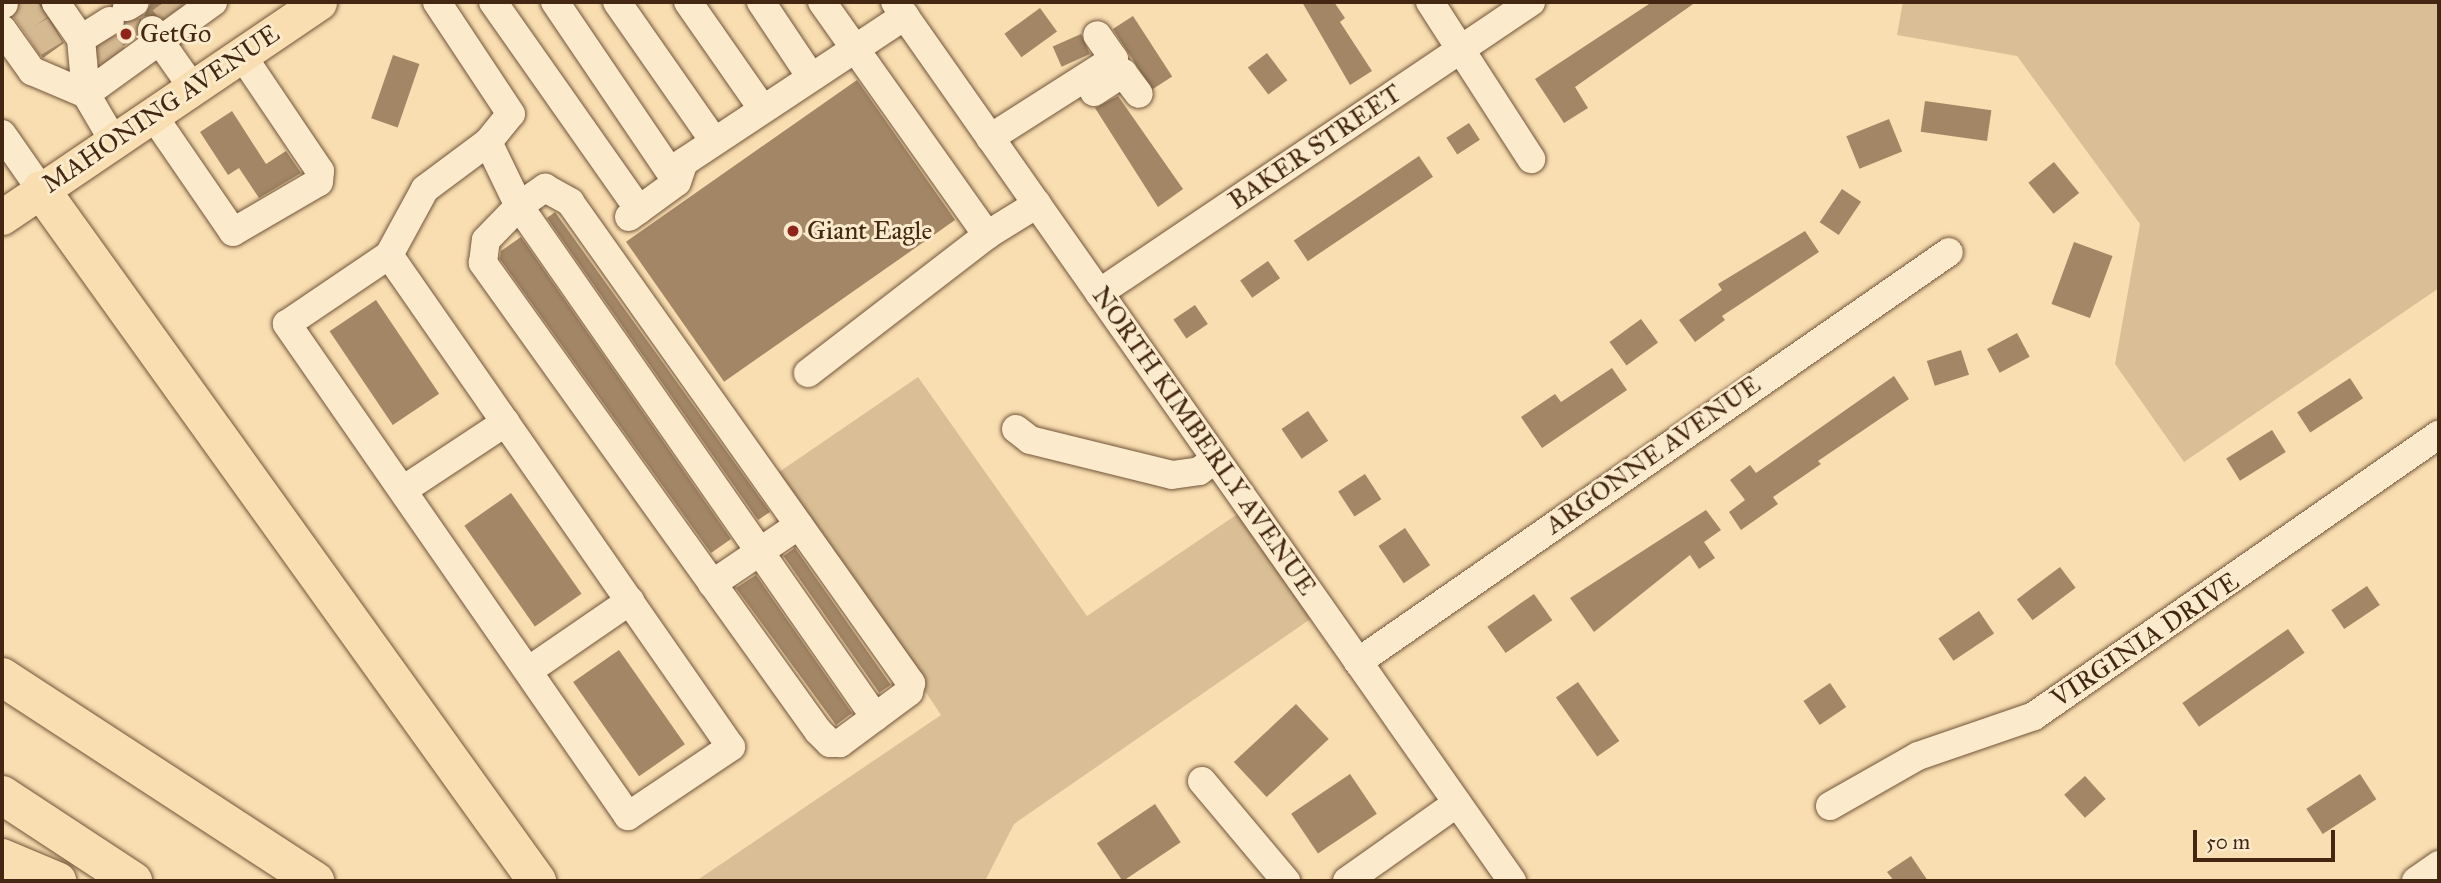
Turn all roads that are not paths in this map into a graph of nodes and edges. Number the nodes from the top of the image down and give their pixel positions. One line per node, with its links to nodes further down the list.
1 (213, 2): 13 (street)
2 (437, 2): 26 (street)
3 (493, 2): 29 (street)
4 (555, 2): 29 (street)
5 (617, 2): 25 (street)
6 (688, 2): 21 (street)
7 (761, 2): 18 (street)
8 (822, 2): 16 (street)
9 (1430, 2): 15 (street)
10 (1531, 2): 15 (street, BAKER STREET)
11 (309, 5): 17 (main road, MAHONING AVENUE)
12 (900, 9): 16 (street); 27 (street, NORTH KIMBERLY AVENUE)
13 (91, 28): 19 (street); 20 (street); 20 (street); 20 (street)
14 (1097, 36): 27 (street)
15 (1462, 48): 28 (street); 37 (street, BAKER STREET)
16 (853, 50): 18 (street); 34 (street)
17 (241, 54): 19 (main road, MAHONING AVENUE); 22 (street)
18 (811, 77): 21 (street)
19 (192, 87): 22 (main road, MAHONING AVENUE)
20 (86, 94): 24 (street)
21 (762, 108): 25 (street)
22 (152, 114): 24 (main road, MAHONING AVENUE)
23 (2, 134): 30 (street)
24 (113, 140): 30 (main road, MAHONING AVENUE)
25 (714, 141): 29 (street)
26 (488, 142): 32 (street); 36 (street)
27 (996, 146): 31 (street, NORTH KIMBERLY AVENUE)
28 (1531, 159)
29 (677, 181)
30 (41, 190): 33 (main road, MAHONING AVENUE); 61 (highway)
31 (1037, 204): 34 (street); 37 (street, NORTH KIMBERLY AVENUE)
32 (519, 206): 44 (street); 45 (street); 46 (street)
33 (2, 217)
34 (987, 235): 38 (street)
35 (1949, 251): 48 (street, ARGONNE AVENUE)
36 (389, 255): 39 (street); 43 (street)
37 (1100, 293): 42 (street, NORTH KIMBERLY AVENUE)
38 (808, 373)
39 (506, 422): 43 (street); 47 (street)
40 (1016, 429): 42 (street)
41 (2439, 435): 55 (street, VIRGINIA DRIVE)
42 (1215, 460): 48 (street, NORTH KIMBERLY AVENUE)
43 (403, 490): 49 (street)
44 (799, 525): 45 (street); 51 (street)
45 (757, 550): 46 (street); 51 (street)
46 (712, 584): 51 (street)
47 (630, 601): 49 (street); 49 (street)
48 (1359, 662): 54 (street, NORTH KIMBERLY AVENUE)
49 (528, 671)
50 (2, 677): 60 (highway)
51 (874, 718)
52 (1202, 781): 62 (street)
53 (2, 795): 59 (highway)
54 (1457, 803): 63 (street); 64 (street, NORTH KIMBERLY AVENUE)
55 (1830, 806)
56 (2, 858): 58 (highway)
57 (2439, 865): 65 (street)
58 (57, 881)
59 (133, 881)
60 (315, 881)
61 (537, 881)
62 (1286, 881)
63 (1347, 881)
64 (1512, 881)
65 (2416, 881)

